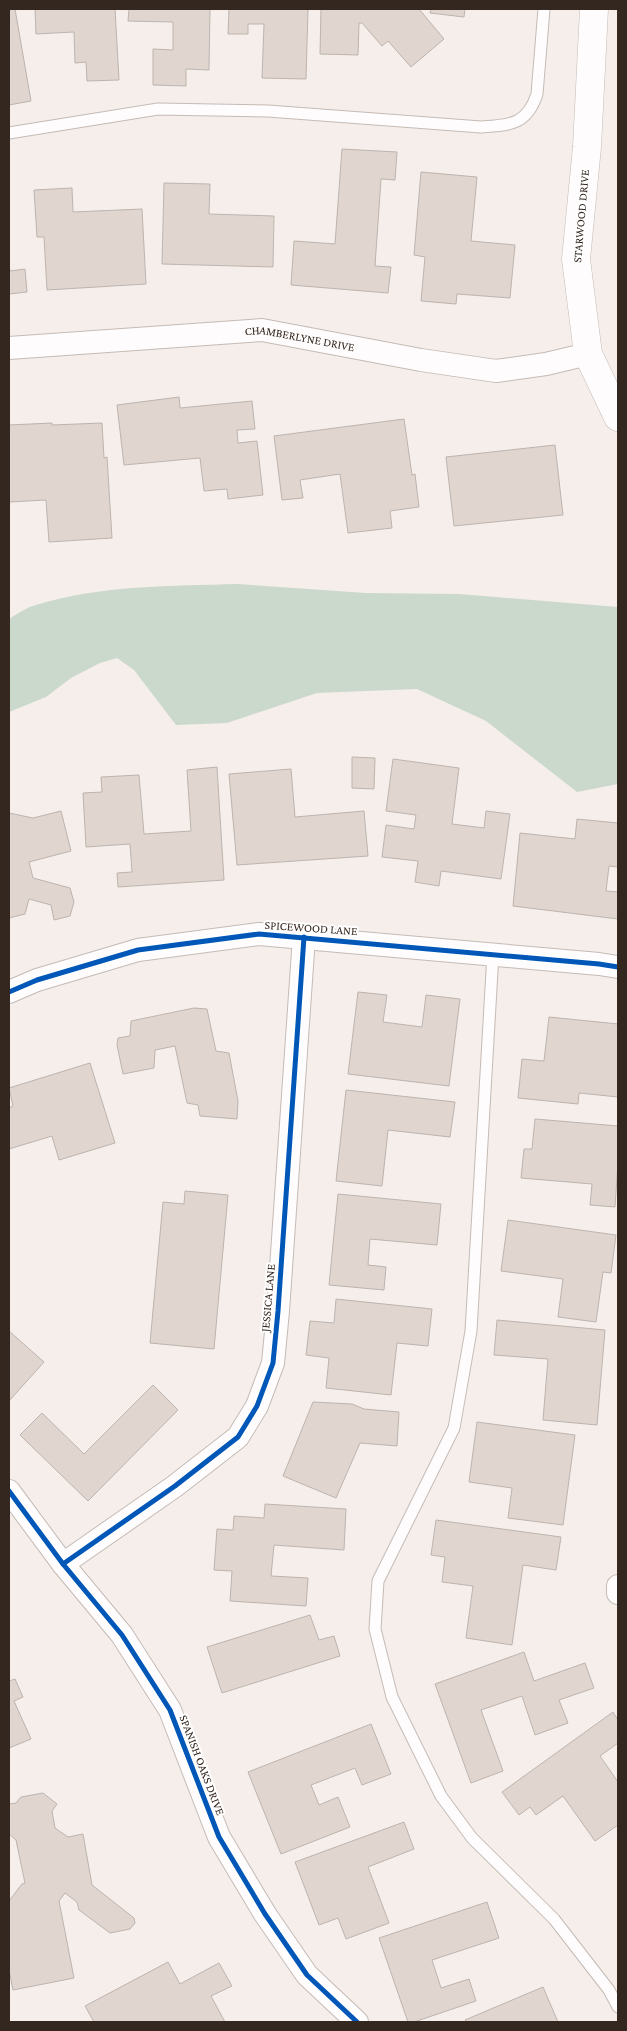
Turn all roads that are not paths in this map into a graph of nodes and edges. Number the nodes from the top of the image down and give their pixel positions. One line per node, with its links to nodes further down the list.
1 (544, 9): 3 (lane)
2 (594, 9): 5 (street, STARWOOD DRIVE)
3 (9, 133)
4 (9, 348): 5 (street, CHAMBERLYNE DRIVE)
5 (588, 354): 6 (street, STARWOOD DRIVE)
6 (618, 417)
7 (304, 937): 8 (street, SPICEWOOD LANE); 10 (street, SPICEWOOD LANE); 12 (street, JESSICA LANE)
8 (493, 954): 9 (street, SPICEWOOD LANE); 13 (lane)
9 (618, 967)
10 (9, 992)
11 (9, 1490): 12 (street, SPANISH OAKS DRIVE)
12 (63, 1564): 14 (street, SPANISH OAKS DRIVE)
13 (618, 2006)
14 (357, 2022)

